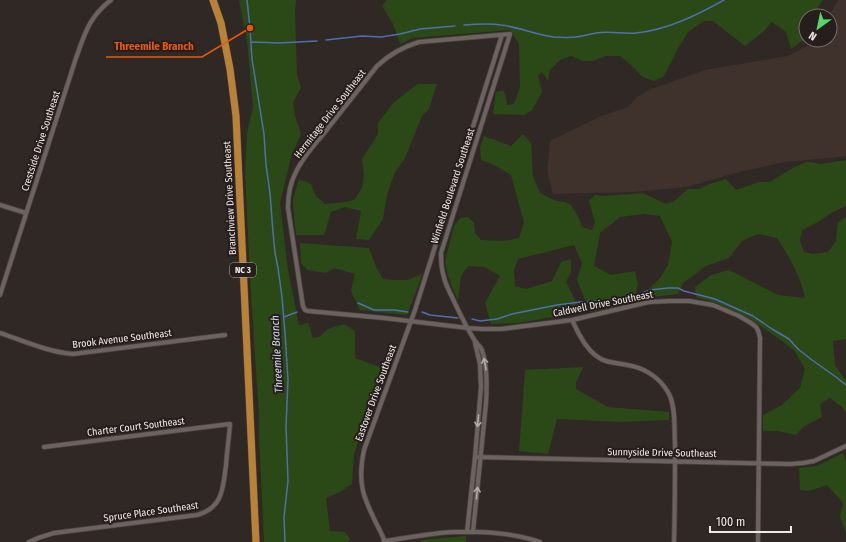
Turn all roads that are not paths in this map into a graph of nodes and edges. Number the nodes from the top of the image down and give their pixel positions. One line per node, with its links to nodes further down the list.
1 (111, 0): 6 (street, Crestside Drive Southeast)
2 (213, 0): 26 (main road, Branchview Drive Southeast / NC 3)
3 (510, 34): 4 (street, Hermitage Drive Southeast); 12 (street, Winfield Boulevard Southeast)
4 (502, 35): 7 (street, Winfield Boulevard Southeast); 9 (street, Hermitage Drive Southeast)
5 (0, 205): 6 (street)
6 (26, 213): 8 (street, Crestside Drive Southeast)
7 (434, 250): 11 (street, Eastover Drive Southeast)
8 (0, 295)
9 (305, 310): 11 (street, Caldwell Drive Southeast)
10 (572, 320): 12 (street, Caldwell Drive Southeast); 21 (street); 22 (street, Caldwell Drive Southeast)
11 (411, 322): 12 (street, Caldwell Drive Southeast); 27 (street, Eastover Drive Southeast)
12 (468, 328): 15 (street, Winfield Boulevard Southeast)
13 (0, 334): 14 (street, Brook Avenue Southeast)
14 (225, 334)
15 (475, 341): 19 (street, Winfield Boulevard Southeast, one-way to 19); 20 (street, Winfield Boulevard Southeast, one-way to 15)
16 (230, 424): 18 (street, Charter Court Southeast); 25 (street, Spruce Place Southeast)
17 (846, 446): 22 (street, Sunnyside Drive Southeast)
18 (44, 447)
19 (475, 458): 20 (street, Sunnyside Drive Southeast); 23 (street, Winfield Boulevard Southeast)
20 (481, 458): 21 (street, Sunnyside Drive Southeast); 24 (street, Winfield Boulevard Southeast, one-way to 20)
21 (675, 461): 22 (street, Sunnyside Drive Southeast); 29 (street)
22 (759, 463): 30 (street, Caldwell Drive Southeast)
23 (467, 532): 24 (street); 27 (street)
24 (473, 532): 28 (street)
25 (29, 542)
26 (256, 542)
27 (384, 542)
28 (540, 542)
29 (674, 542)
30 (758, 542)

